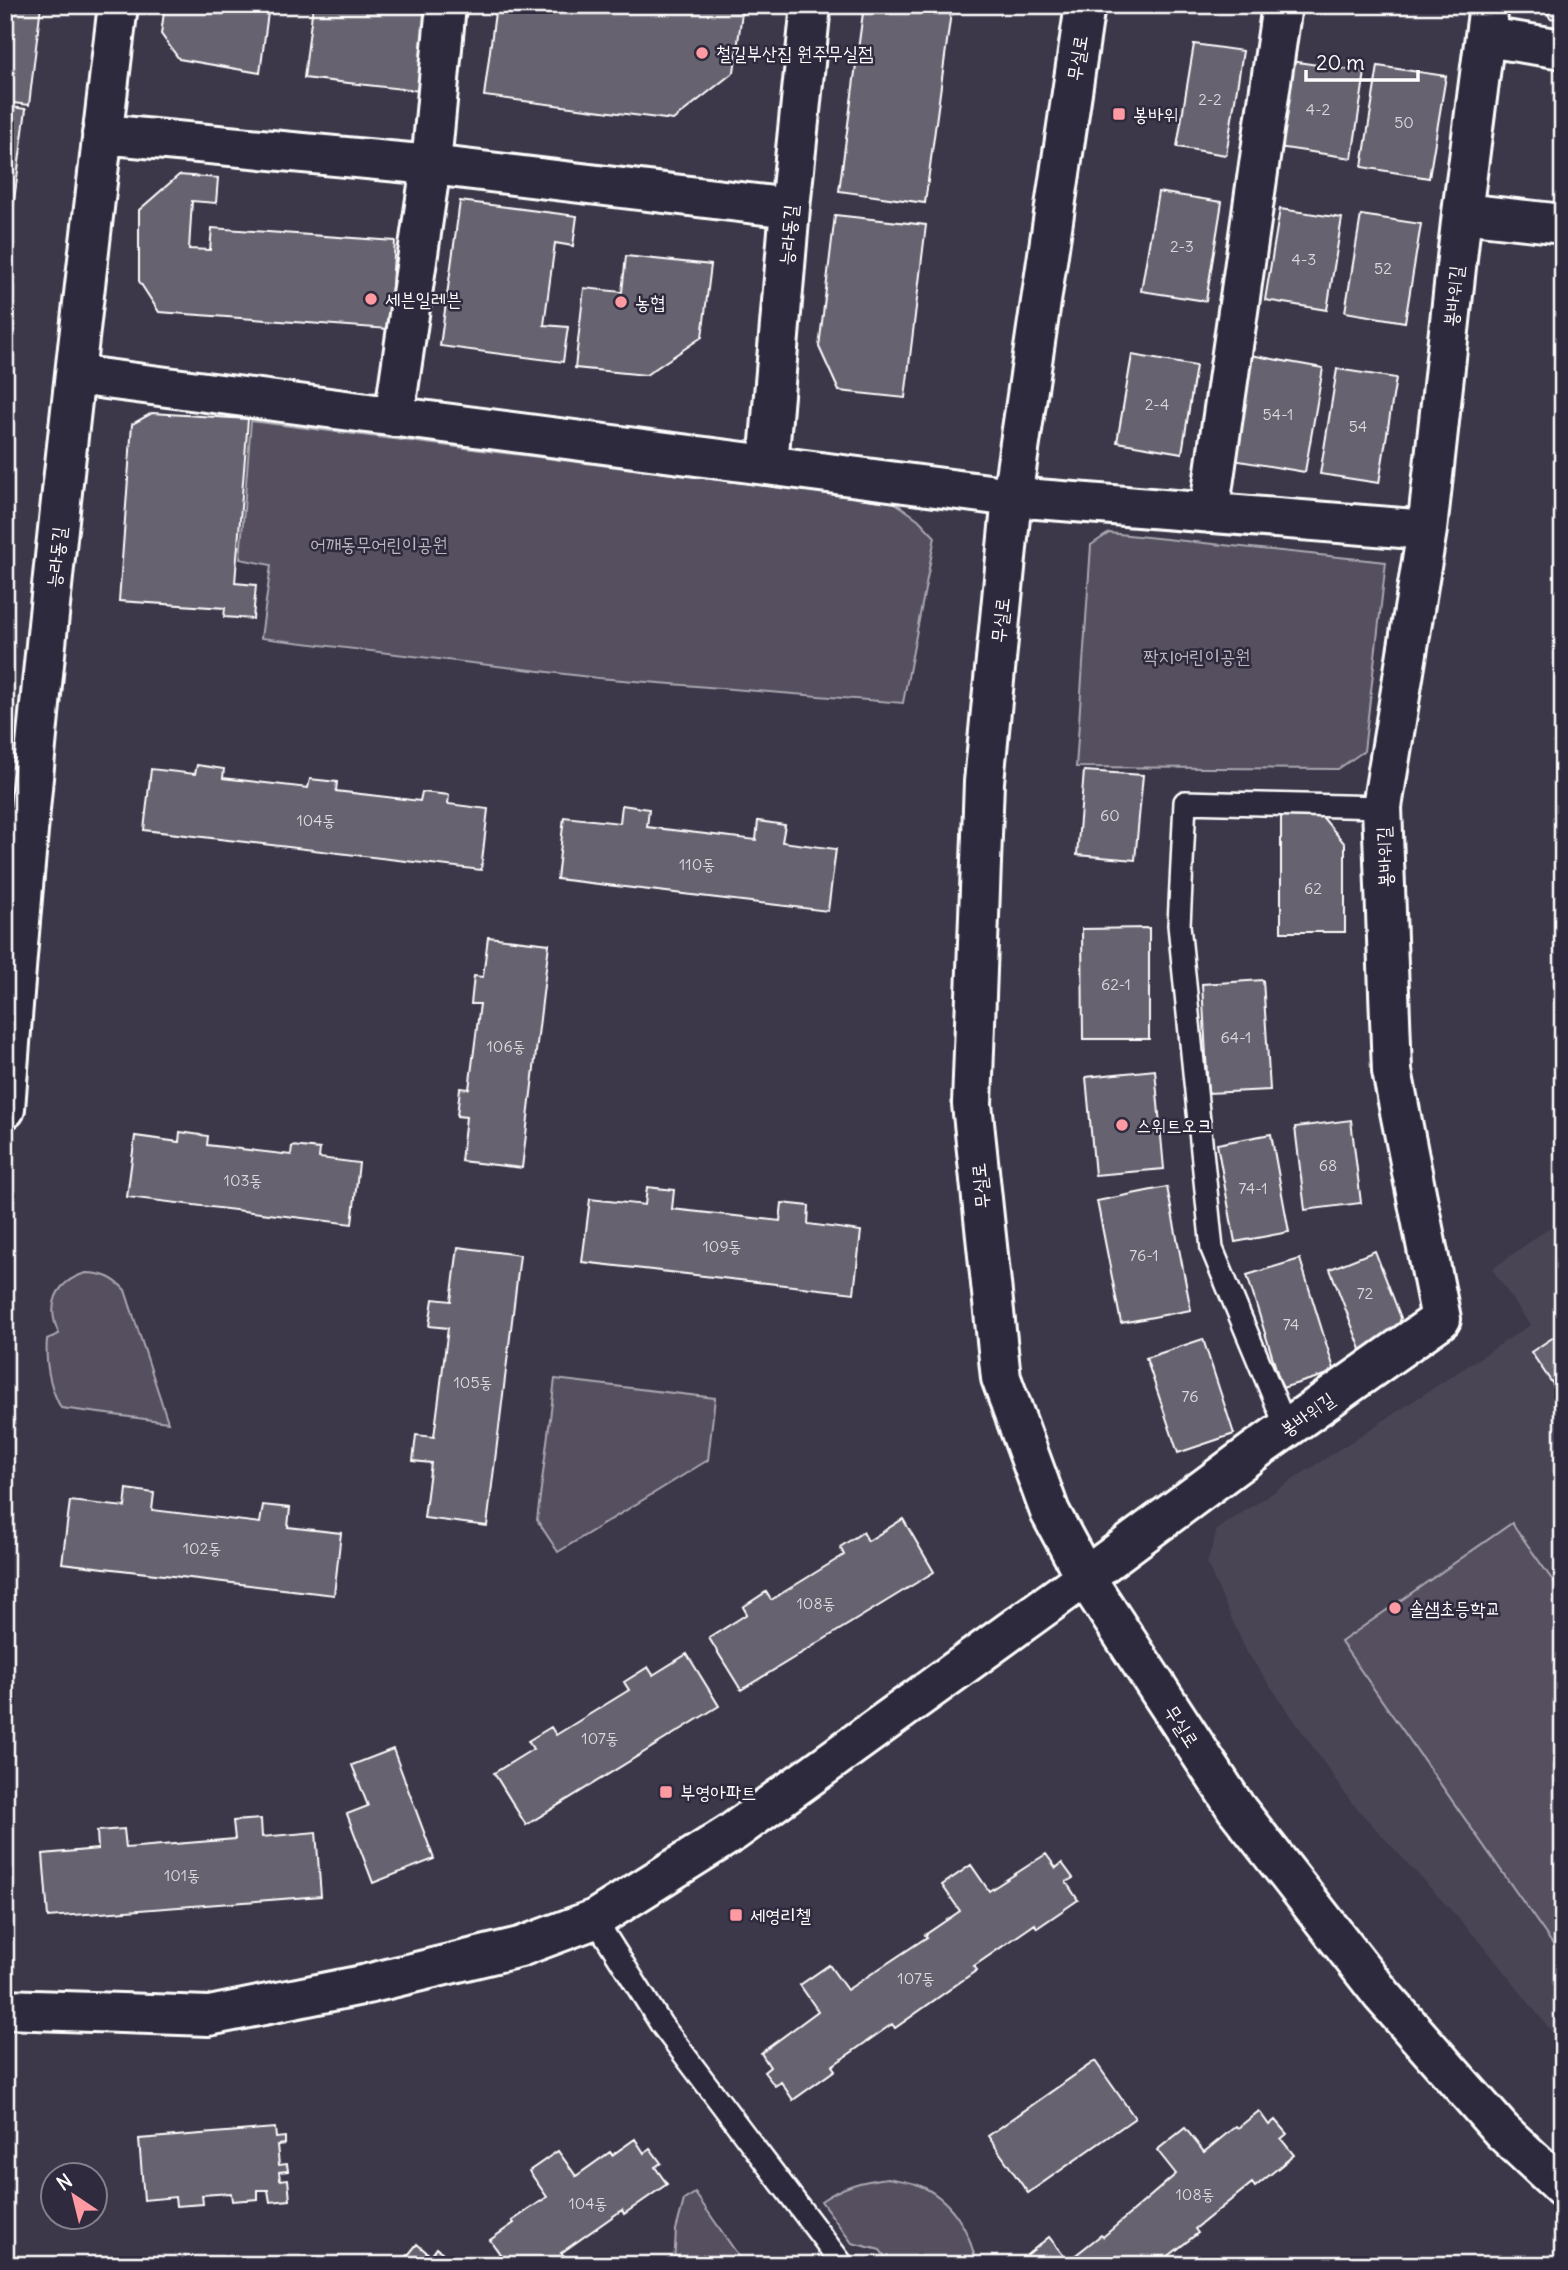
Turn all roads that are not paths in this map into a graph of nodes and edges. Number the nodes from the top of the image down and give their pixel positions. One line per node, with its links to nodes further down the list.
1 (118, 5): 8 (street, 능라동길)
2 (446, 5): 9 (street)
3 (811, 5): 10 (street, 능라동길)
4 (1085, 5): 16 (street, 무실로)
5 (1282, 5): 17 (street)
6 (1488, 21): 7 (street, 봉바위길); 11 (street, 봉바위길)
7 (1563, 50)
8 (102, 134): 9 (street); 13 (street, 능라동길)
9 (431, 165): 10 (street); 14 (street)
10 (790, 208): 15 (street, 능라동길)
11 (1462, 213): 12 (street); 18 (street, 봉바위길)
12 (1563, 224)
13 (75, 375): 14 (street); 20 (street, 능라동길)
14 (394, 417): 15 (street)
15 (768, 465): 16 (street)
16 (1012, 497): 17 (street); 22 (street, 무실로)
17 (1209, 513): 18 (street)
18 (1427, 530): 19 (street, 봉바위길)
19 (1382, 807): 21 (street, 봉바위길); 21 (lane)
20 (5, 1109)
21 (1287, 1429): 22 (street, 봉바위길)
22 (1085, 1577): 23 (street, 봉바위길); 25 (street, 무실로)
23 (595, 1919): 24 (street, 봉바위길); 26 (lane)
24 (5, 2010)
25 (1563, 2188)
26 (843, 2265)

